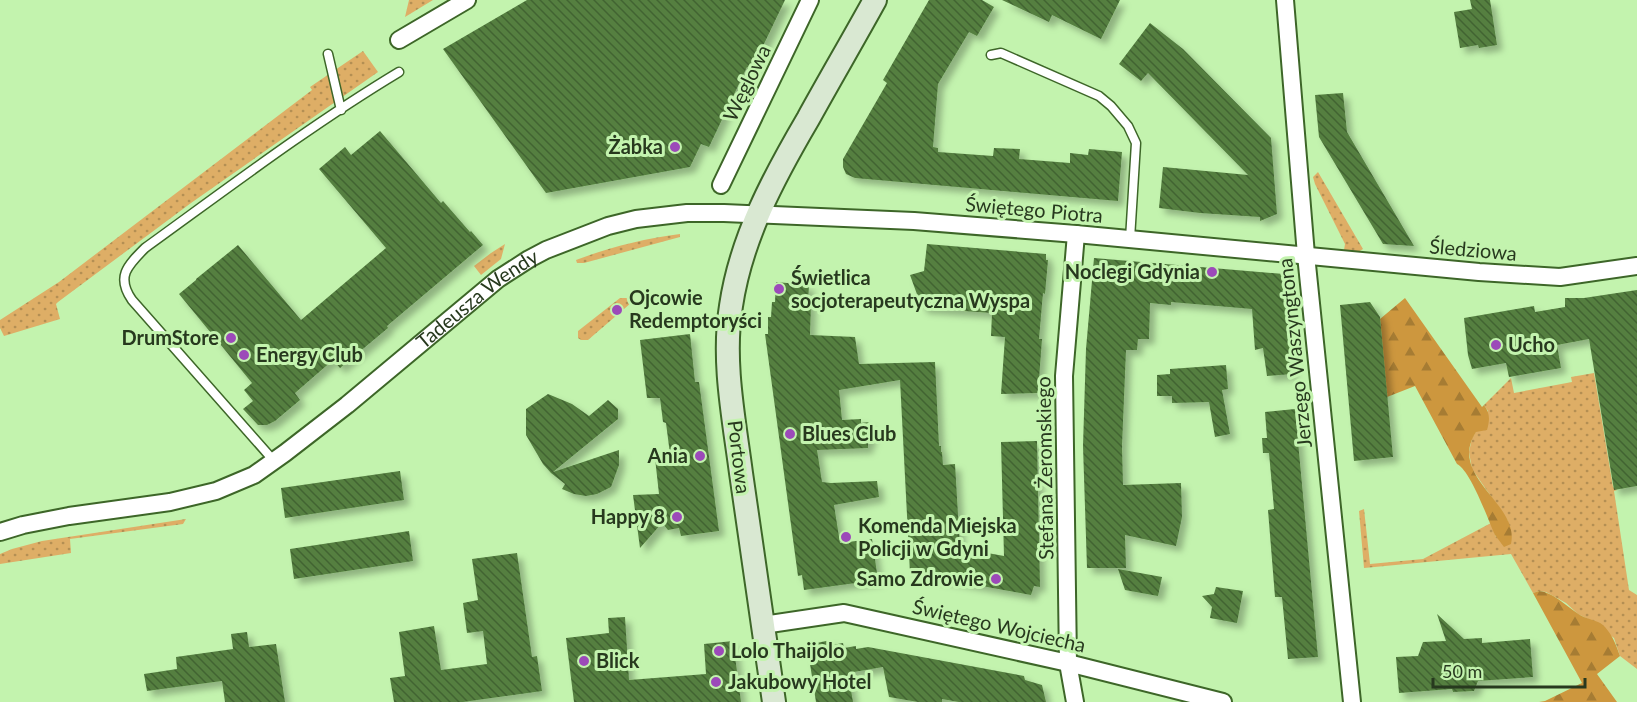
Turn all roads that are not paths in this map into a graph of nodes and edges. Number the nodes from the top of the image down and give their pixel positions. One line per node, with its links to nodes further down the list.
1 (467, 0): 5 (street)
2 (810, 0): 10 (street, Węglowa)
3 (874, 0): 11 (street)
4 (1285, 0): 14 (street, Jerzego Waszyngtona)
5 (399, 40)
6 (328, 54): 9 (lane)
7 (991, 55): 13 (lane)
8 (399, 72): 9 (lane)
9 (341, 110): 16 (lane)
10 (721, 185)
11 (757, 215): 12 (street, Świętego Piotra); 16 (street, Tadeusza Wendy); 18 (street, Portowa)
12 (1076, 234): 13 (street, Świętego Piotra); 19 (street, Stefana Żeromskiego)
13 (1130, 239): 14 (street, Świętego Piotra)
14 (1306, 255): 15 (street, Śledziowa); 23 (street, Jerzego Waszyngtona)
15 (1637, 266)
16 (274, 461): 17 (street, Tadeusza Wendy)
17 (0, 532)
18 (763, 625): 19 (street, Świętego Wojciecha); 20 (street, Portowa)
19 (1068, 663): 21 (street, Stefana Żeromskiego); 22 (street, Świętego Wojciecha)
20 (774, 702)
21 (1075, 702)
22 (1223, 702)
23 (1352, 702)

